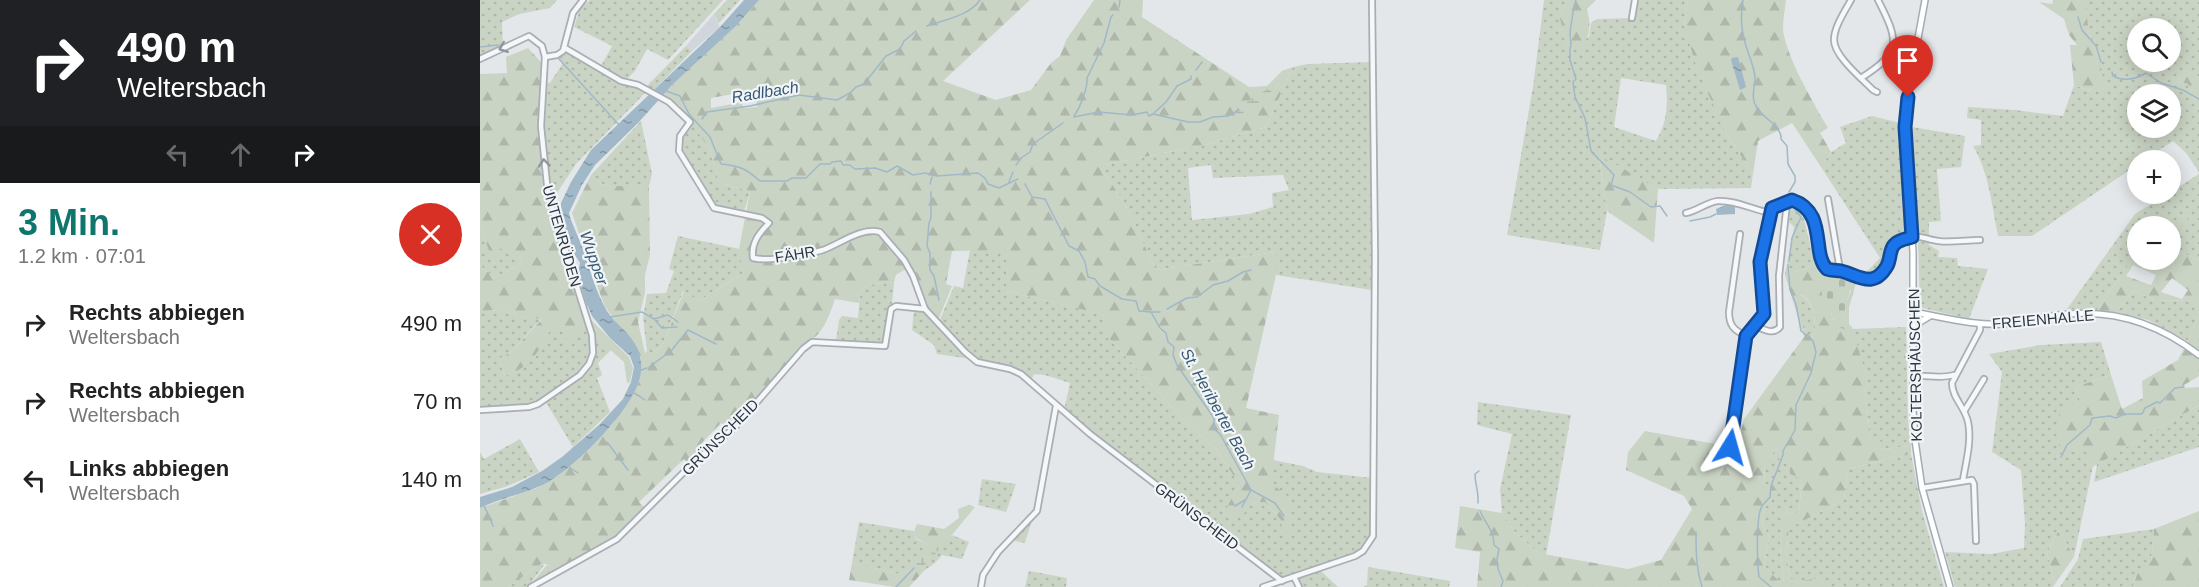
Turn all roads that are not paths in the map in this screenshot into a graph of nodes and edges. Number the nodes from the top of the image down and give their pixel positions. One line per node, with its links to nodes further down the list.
1 (583, 0): 9 (street)
2 (1372, 0): 42 (street)
3 (1635, 0): 7 (street)
4 (1851, 0): 13 (street)
5 (1878, 0): 10 (street)
6 (1925, 0): 21 (main road, KOLTERSHÄUSCHEN)
7 (1632, 18)
8 (1884, 46): 10 (street)
9 (565, 48): 11 (street); 19 (street, FÄHR)
10 (1890, 52): 13 (street)
11 (545, 57): 12 (street, one-way to 12); 36 (street, UNTENRÜDEN, one-way to 11)
12 (480, 59)
13 (1861, 78): 14 (street)
14 (1877, 92)
15 (1828, 199): 23 (street)
16 (1787, 203): 18 (street); 23 (street); 28 (street)
17 (1686, 213): 18 (street)
18 (1771, 213): 28 (street)
19 (880, 232): 24 (street, GRÜNSCHEID)
20 (1740, 234): 30 (street)
21 (1913, 240): 22 (street); 23 (street); 25 (main road, KOLTERSHÄUSCHEN)
22 (1980, 240)
23 (1840, 270)
24 (925, 309): 35 (street, GRÜNSCHEID); 44 (street, GRÜNSCHEID)
25 (1913, 312): 26 (main road, FREIENHALLE); 29 (main road, KOLTERSHÄUSCHEN)
26 (1931, 315): 27 (main road, FREIENHALLE); 29 (main road)
27 (1980, 324): 31 (main road, FREIENHALLE); 32 (street)
28 (1756, 326): 30 (street)
29 (1913, 335): 33 (main road, KOLTERSHÄUSCHEN)
30 (1746, 336): 38 (street)
31 (2199, 356)
32 (1954, 375): 33 (street); 37 (street)
33 (1913, 376): 40 (main road, KOLTERSHÄUSCHEN)
34 (1984, 379): 37 (street)
35 (1056, 406): 43 (street, GRÜNSCHEID); 45 (street)
36 (480, 410)
37 (1965, 410): 39 (street)
38 (1730, 447)
39 (1963, 480): 40 (street); 41 (street)
40 (1922, 488): 48 (main road, KOLTERSHÄUSCHEN)
41 (1976, 541)
42 (1294, 577): 43 (street); 47 (street)
43 (1282, 580): 46 (street)
44 (531, 587)
45 (981, 587)
46 (1263, 587)
47 (1299, 587)
48 (1950, 587)

